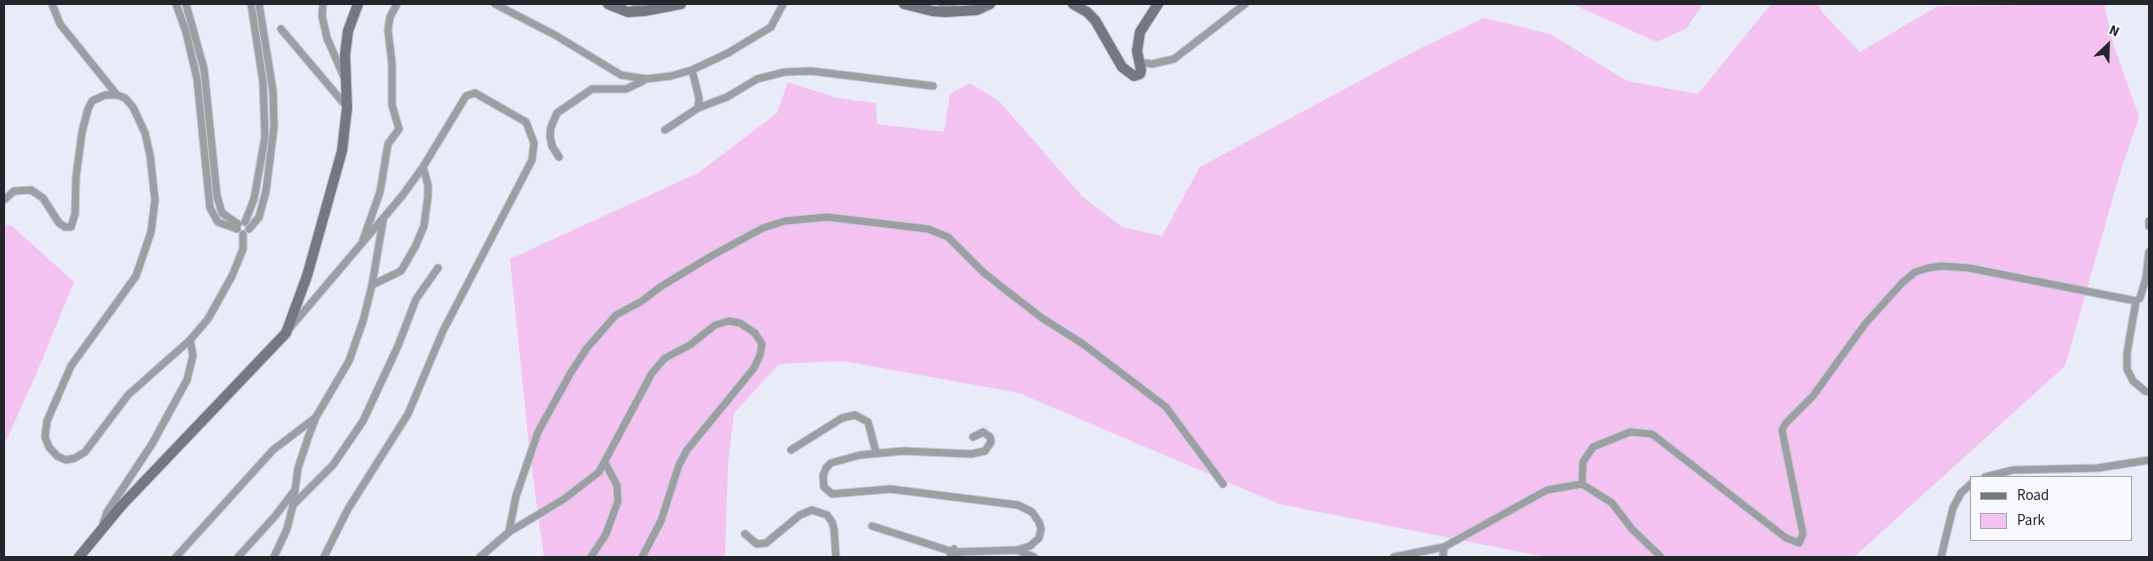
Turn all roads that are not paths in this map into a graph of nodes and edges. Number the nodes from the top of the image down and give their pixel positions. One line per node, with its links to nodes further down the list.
1 (52, 4): 28 (street)
2 (176, 4): 34 (street)
3 (186, 4): 33 (street)
4 (251, 4): 32 (street)
5 (259, 4): 31 (street)
6 (323, 4): 25 (street)
7 (358, 4): 25 (main road)
8 (397, 4): 45 (street)
9 (495, 4): 26 (street)
10 (608, 4): 21 (main road)
11 (642, 4): 21 (street)
12 (681, 4): 21 (main road)
13 (904, 4): 20 (main road)
14 (942, 4): 20 (street)
15 (990, 4): 20 (main road)
16 (1073, 4): 23 (main road)
17 (1158, 4): 23 (main road)
18 (1245, 4): 23 (street)
19 (782, 6): 24 (street)
20 (962, 10)
21 (628, 12)
22 (281, 29): 29 (street)
23 (1139, 62)
24 (692, 70): 26 (street); 30 (street)
25 (344, 78): 29 (main road)
26 (646, 79): 36 (street)
27 (933, 86): 30 (street)
28 (117, 95): 40 (street); 51 (street)
29 (347, 108): 50 (main road)
30 (698, 108): 35 (street)
31 (274, 120): 32 (street); 39 (street)
32 (265, 121): 38 (street)
33 (211, 127): 34 (street); 44 (street)
34 (202, 129): 44 (street)
35 (664, 130)
36 (559, 157)
37 (423, 167): 41 (street); 48 (street); 76 (street)
38 (256, 188): 39 (street); 44 (street)
39 (266, 191): 44 (street)
40 (4, 200)
41 (382, 221): 45 (street); 48 (street)
42 (2149, 221): 43 (street)
43 (2149, 226)
44 (243, 228): 51 (street)
45 (361, 245): 50 (street)
46 (2149, 252): 49 (street)
47 (438, 268): 64 (street)
48 (372, 285): 53 (street)
49 (2136, 300): 52 (street); 61 (street)
50 (286, 333): 66 (main road)
51 (190, 340): 66 (street)
52 (2149, 392)
53 (316, 417): 63 (street); 73 (street)
54 (973, 437): 56 (street)
55 (791, 450): 56 (street)
56 (876, 452): 70 (street)
57 (2149, 460): 59 (street)
58 (606, 463): 67 (street); 78 (street); 79 (street)
59 (1989, 476)
60 (1223, 484): 67 (street)
61 (1582, 484): 69 (street); 84 (street)
62 (1970, 485): 85 (street)
63 (295, 489): 64 (street); 74 (street)
64 (293, 505): 75 (street)
65 (872, 526): 71 (street)
66 (102, 530): 72 (main road)
67 (509, 532): 77 (street)
68 (745, 534): 80 (street)
69 (1444, 547): 82 (street); 83 (street)
70 (1017, 550): 71 (street); 81 (street)
71 (954, 554)
72 (79, 557)
73 (176, 557)
74 (238, 557)
75 (274, 557)
76 (324, 557)
77 (480, 557)
78 (591, 557)
79 (642, 557)
80 (836, 557)
81 (1034, 557)
82 (1394, 557)
83 (1443, 557)
84 (1662, 557)
85 (1941, 557)

